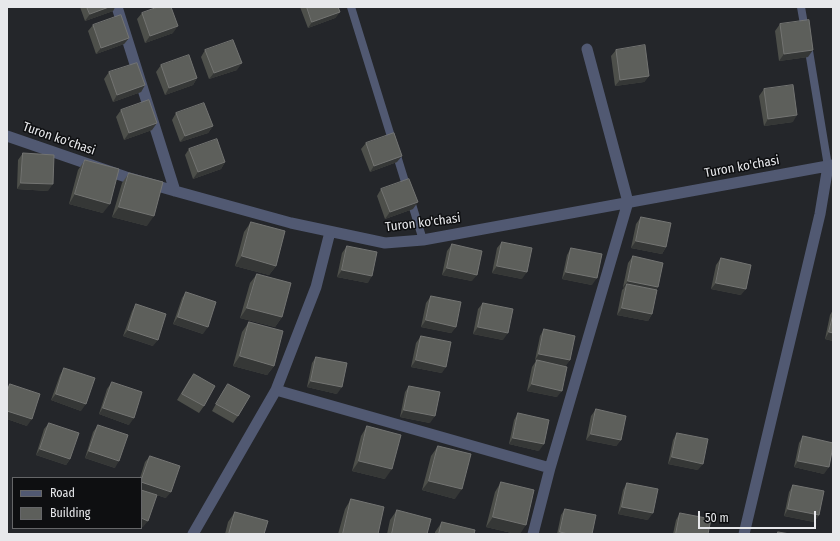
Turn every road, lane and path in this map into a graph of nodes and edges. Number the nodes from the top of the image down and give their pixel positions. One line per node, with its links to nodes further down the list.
1 (117, 7): 7 (street)
2 (351, 7): 10 (lane)
3 (801, 7): 6 (lane)
4 (587, 49): 8 (street)
5 (7, 136): 7 (street, Turon ko'chasi)
6 (831, 166): 8 (street, Turon ko'chasi); 15 (street)
7 (175, 192): 9 (street, Turon ko'chasi)
8 (628, 202): 10 (street, Turon ko'chasi); 12 (street)
9 (330, 232): 10 (street, Turon ko'chasi); 11 (street)
10 (423, 240)
11 (276, 390): 12 (street); 13 (street)
12 (550, 468): 14 (street)
13 (193, 534)
14 (533, 534)
15 (744, 534)

